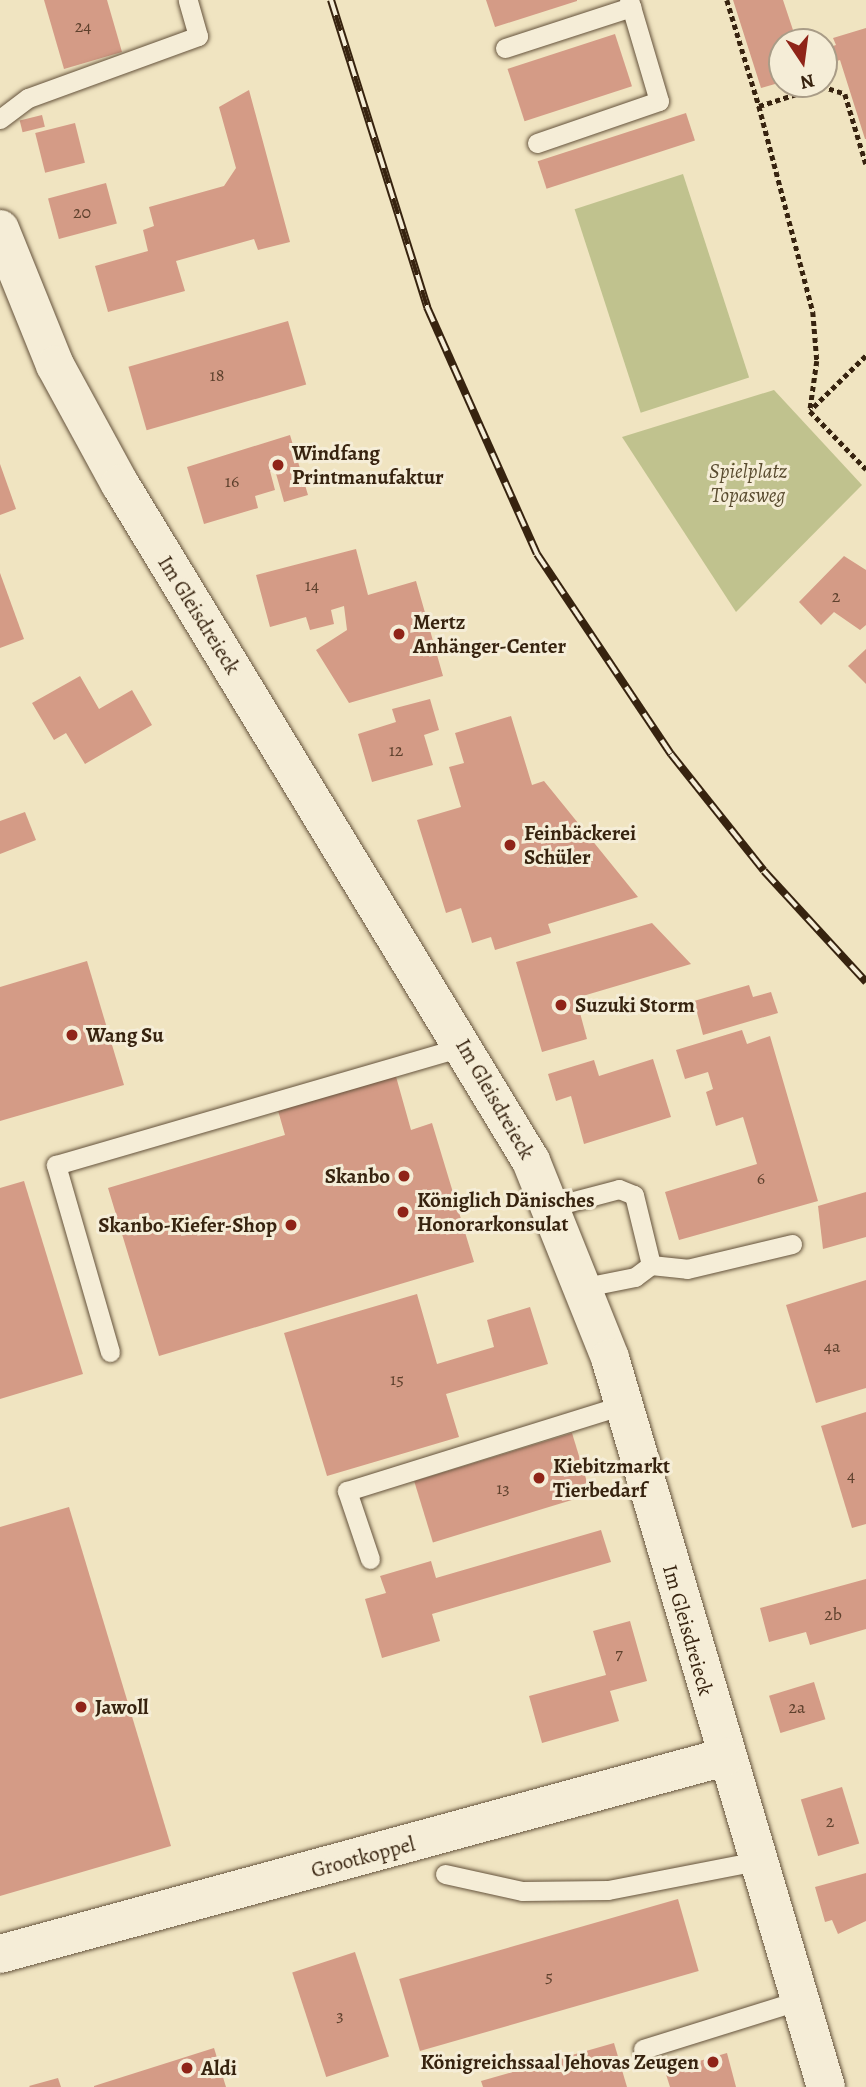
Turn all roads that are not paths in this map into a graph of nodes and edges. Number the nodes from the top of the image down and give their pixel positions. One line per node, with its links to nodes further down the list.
1 (188, 0): 4 (lane)
2 (630, 4): 3 (lane); 5 (lane)
3 (505, 48)
4 (0, 119)
5 (537, 143)
6 (0, 229): 7 (street, Im Gleisdreieck)
7 (465, 1046): 8 (street, Im Gleisdreieck); 12 (lane)
8 (551, 1207): 10 (lane); 11 (street, Im Gleisdreieck)
9 (792, 1244): 10 (lane)
10 (651, 1265): 11 (lane)
11 (585, 1287): 13 (street, Im Gleisdreieck)
12 (110, 1352)
13 (623, 1405): 14 (lane); 15 (street, Im Gleisdreieck)
14 (370, 1559)
15 (725, 1757): 16 (street, Im Gleisdreieck); 18 (street, Grootkoppel)
16 (757, 1861): 17 (lane); 19 (street, Im Gleisdreieck)
17 (445, 1874)
18 (0, 1954)
19 (800, 2000): 20 (lane); 21 (street, Im Gleisdreieck)
20 (643, 2049)
21 (826, 2087)

